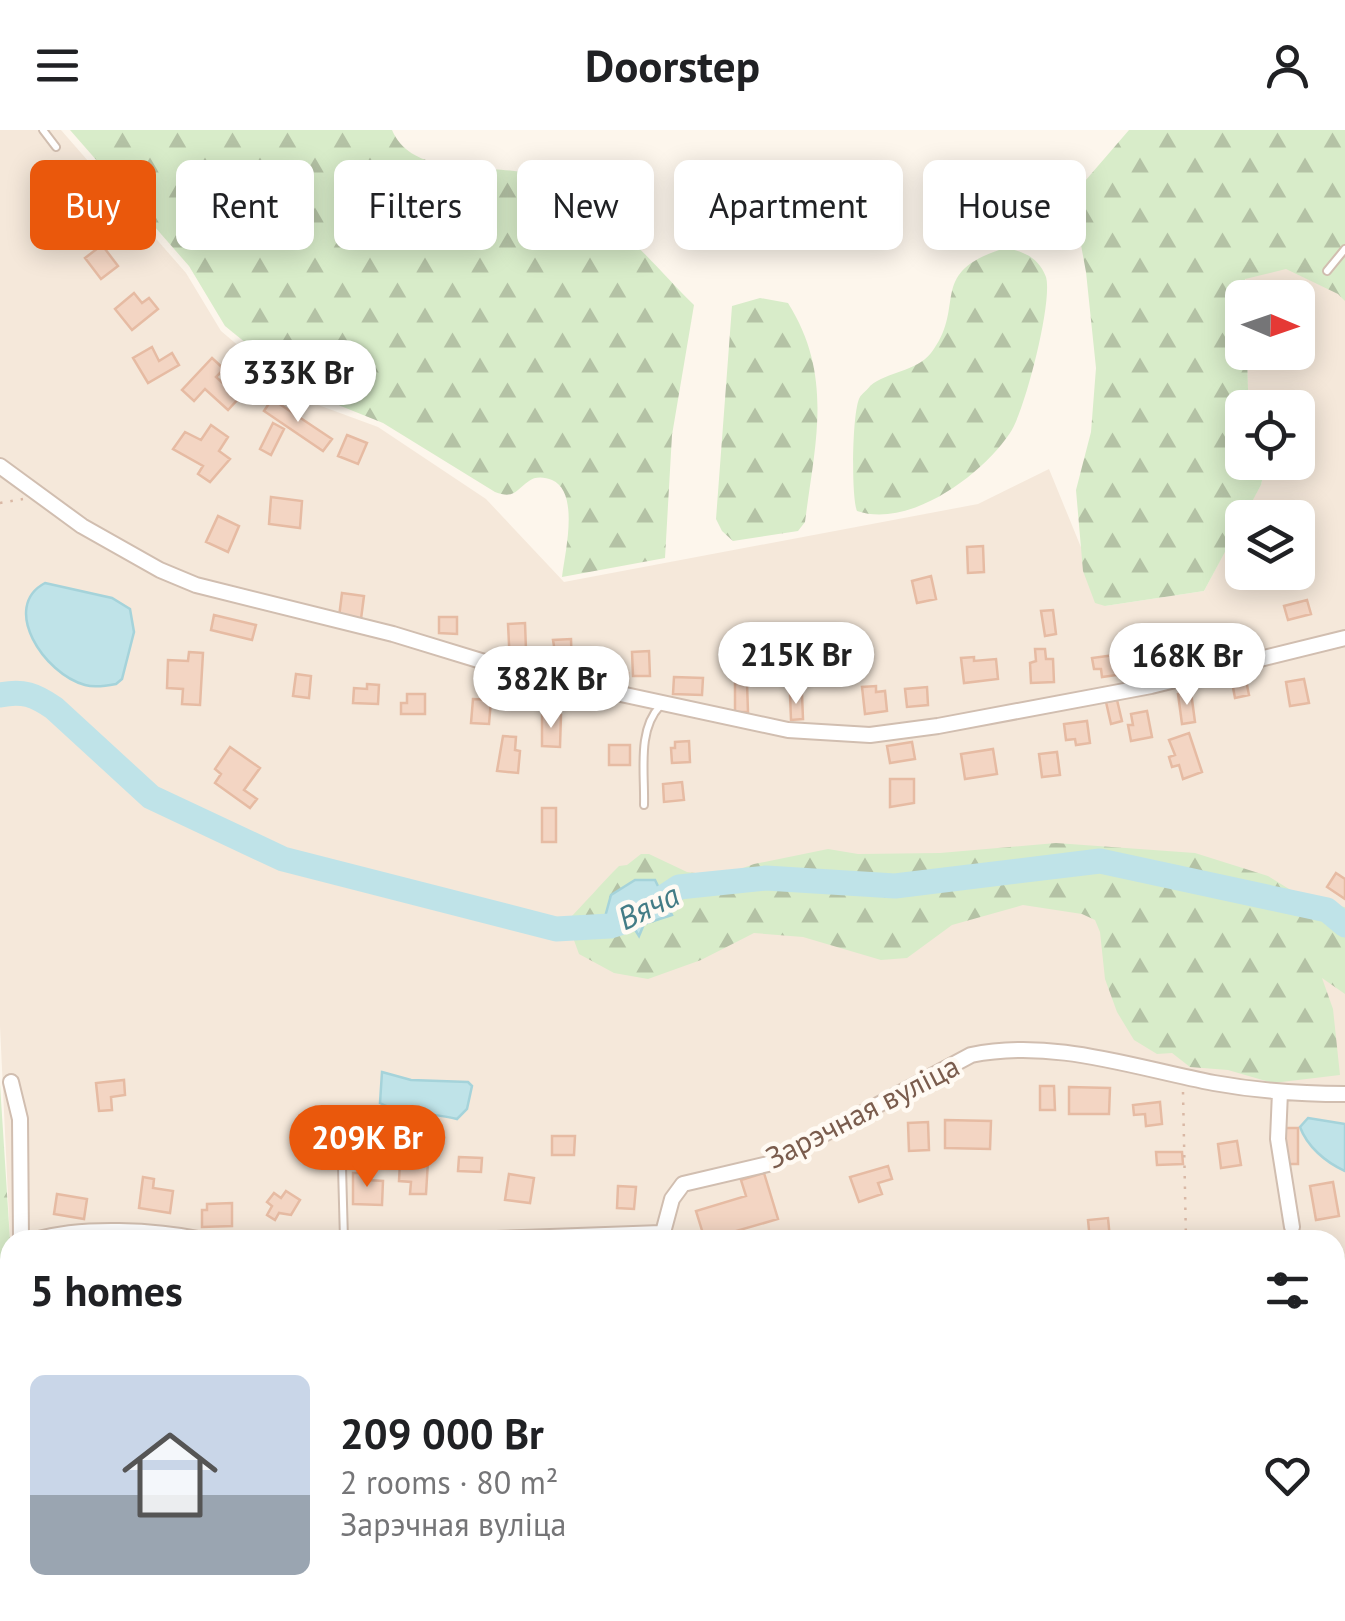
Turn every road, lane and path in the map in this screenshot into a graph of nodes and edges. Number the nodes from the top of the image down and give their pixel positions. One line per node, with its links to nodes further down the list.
1 (43, 130): 2 (lane)
2 (56, 147)
3 (1345, 249): 4 (lane)
4 (1327, 271)
5 (0, 466): 7 (street)
6 (1345, 638): 7 (street)
7 (661, 705): 8 (lane)
8 (644, 804)
9 (1182, 1076): 11 (street, Зарэчная вуліца); 17 (street, Зарэчная вуліца); 18 (path)
10 (11, 1082): 15 (street)
11 (1280, 1092): 12 (street, Зарэчная вуліца); 14 (street)
12 (1345, 1094)
13 (342, 1167): 16 (lane)
14 (1292, 1227)
15 (21, 1230)
16 (344, 1230)
17 (663, 1230)
18 (1186, 1230)

